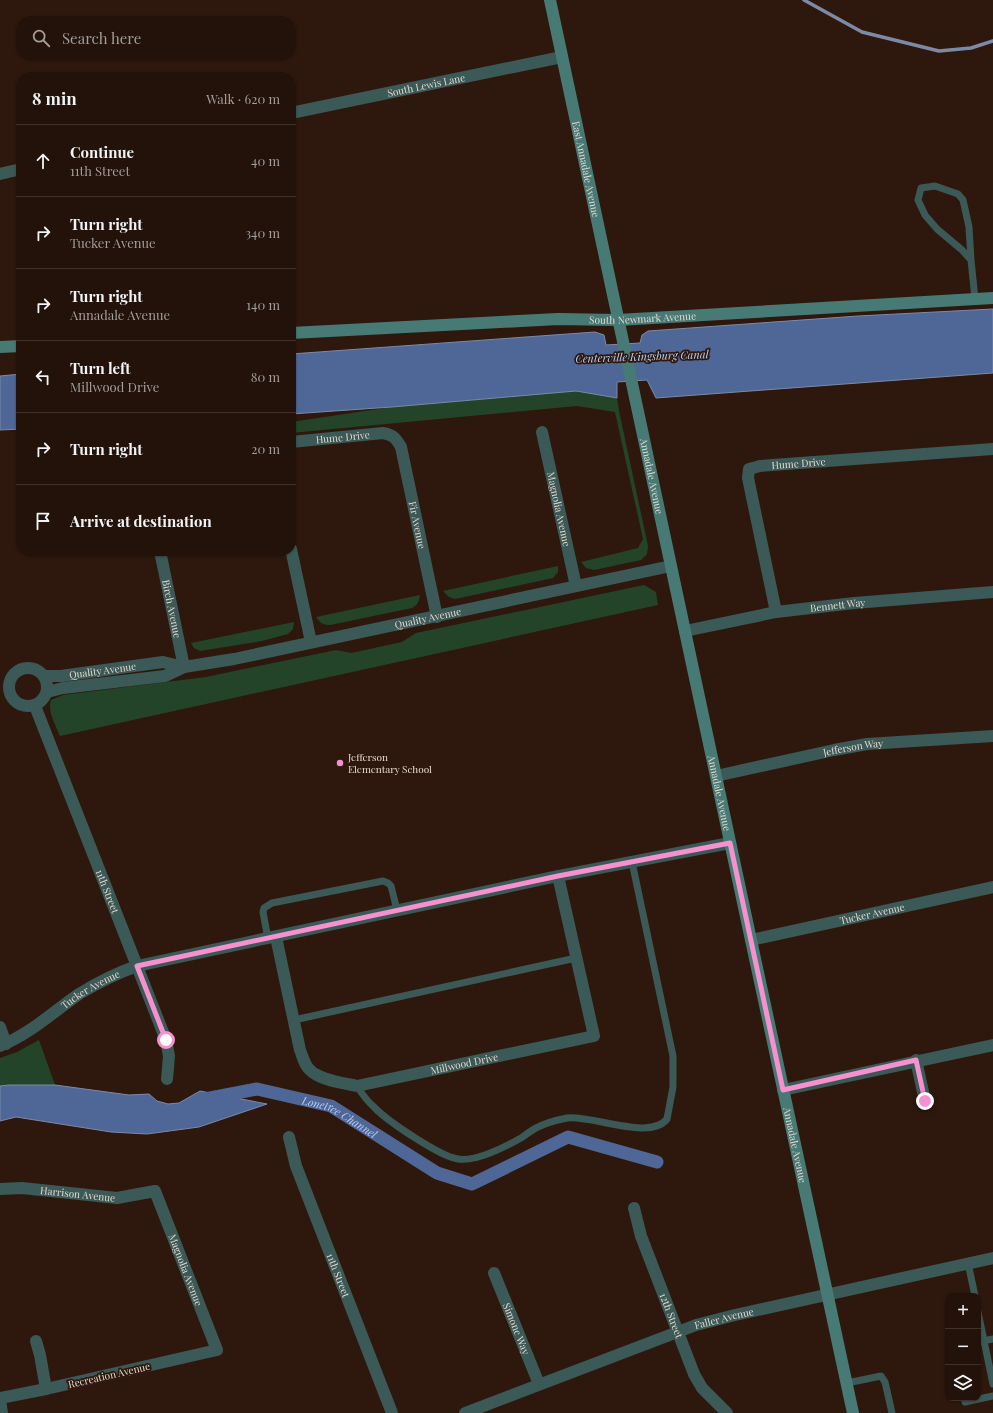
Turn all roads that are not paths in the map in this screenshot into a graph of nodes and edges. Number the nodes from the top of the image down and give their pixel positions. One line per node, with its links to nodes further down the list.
1 (550, 0): 2 (street, East Annadale Avenue)
2 (562, 57): 3 (street, South Lewis Lane); 9 (street, East Annadale Avenue)
3 (296, 112)
4 (16, 170): 5 (street)
5 (0, 174)
6 (971, 260): 6 (lane); 8 (lane)
7 (993, 298): 8 (street, South Newmark Avenue)
8 (975, 299): 9 (street, South Newmark Avenue)
9 (618, 320): 10 (street, South Newmark Avenue); 11 (street, East Annadale Avenue)
10 (296, 332)
11 (622, 338): 20 (street, Annadale Avenue)
12 (16, 346): 13 (street)
13 (0, 347)
14 (542, 432): 21 (street, Magnolia Avenue)
15 (393, 436): 16 (street, Hume Drive); 24 (street, Fir Avenue)
16 (296, 442)
17 (993, 449): 23 (street, Hume Drive)
18 (161, 556): 27 (street, Birch Avenue)
19 (293, 556): 26 (street)
20 (671, 566): 21 (street, Quality Avenue); 25 (street, Annadale Avenue)
21 (576, 586): 24 (street, Quality Avenue)
22 (993, 592): 23 (street, Bennett Way)
23 (776, 612): 25 (street, Bennett Way)
24 (437, 617): 26 (street, Quality Avenue)
25 (685, 631): 35 (street, Annadale Avenue)
26 (311, 642): 27 (street, Quality Avenue)
27 (184, 667): 28 (street, Quality Avenue); 31 (street, Quality Avenue)
28 (44, 676): 29 (street); 31 (street)
29 (11, 678): 30 (street); 32 (street)
30 (0, 684)
31 (47, 692): 33 (street)
32 (6, 697): 33 (street)
33 (35, 706): 44 (street, 11th Street)
34 (993, 736): 35 (street, Jefferson Way)
35 (716, 776): 36 (street, Annadale Avenue)
36 (730, 843): 37 (street, Tucker Avenue); 42 (street, Annadale Avenue)
37 (632, 862): 38 (street, Tucker Avenue); 51 (lane)
38 (558, 876): 40 (street, Tucker Avenue); 43 (street, Millwood Drive)
39 (993, 887): 42 (street, Tucker Avenue)
40 (397, 910): 41 (street, Tucker Avenue); 41 (lane)
41 (272, 938): 44 (street, Tucker Avenue); 45 (street, Millwood Drive)
42 (751, 940): 52 (street, Annadale Avenue)
43 (576, 958): 45 (lane); 51 (street, Millwood Drive)
44 (137, 966): 47 (street, Tucker Avenue); 50 (street, 11th Street)
45 (294, 1020): 51 (street, Millwood Drive)
46 (0, 1027): 47 (street)
47 (3, 1045)
48 (993, 1045): 49 (street)
49 (916, 1060): 52 (street); 53 (street)
50 (167, 1079)
51 (357, 1086)
52 (783, 1090): 62 (street, Annadale Avenue)
53 (925, 1101)
54 (289, 1137): 76 (street, 11th Street)
55 (0, 1189): 56 (street, Harrison Avenue)
56 (155, 1191): 67 (street, Magnolia Avenue)
57 (634, 1208): 63 (street, 12th Street)
58 (993, 1258): 59 (street, Faller Avenue)
59 (968, 1263): 61 (lane); 62 (street, Faller Avenue)
60 (494, 1273): 69 (street, Simone Way)
61 (974, 1293)
62 (827, 1295): 63 (street, Faller Avenue); 68 (street, Annadale Avenue)
63 (678, 1332): 69 (street, Faller Avenue); 78 (street, 12th Street)
64 (993, 1339): 66 (lane)
65 (36, 1341): 71 (street)
66 (981, 1341): 70 (lane)
67 (217, 1350): 71 (street, Recreation Avenue)
68 (847, 1383): 79 (street, Annadale Avenue); 80 (lane)
69 (539, 1384): 77 (street, Faller Avenue)
70 (993, 1384)
71 (46, 1389): 73 (street, Recreation Avenue)
72 (993, 1396): 74 (lane)
73 (0, 1398): 75 (street)
74 (965, 1402)
75 (2, 1413)
76 (392, 1413)
77 (465, 1413)
78 (726, 1413)
79 (853, 1413)
80 (892, 1413)

